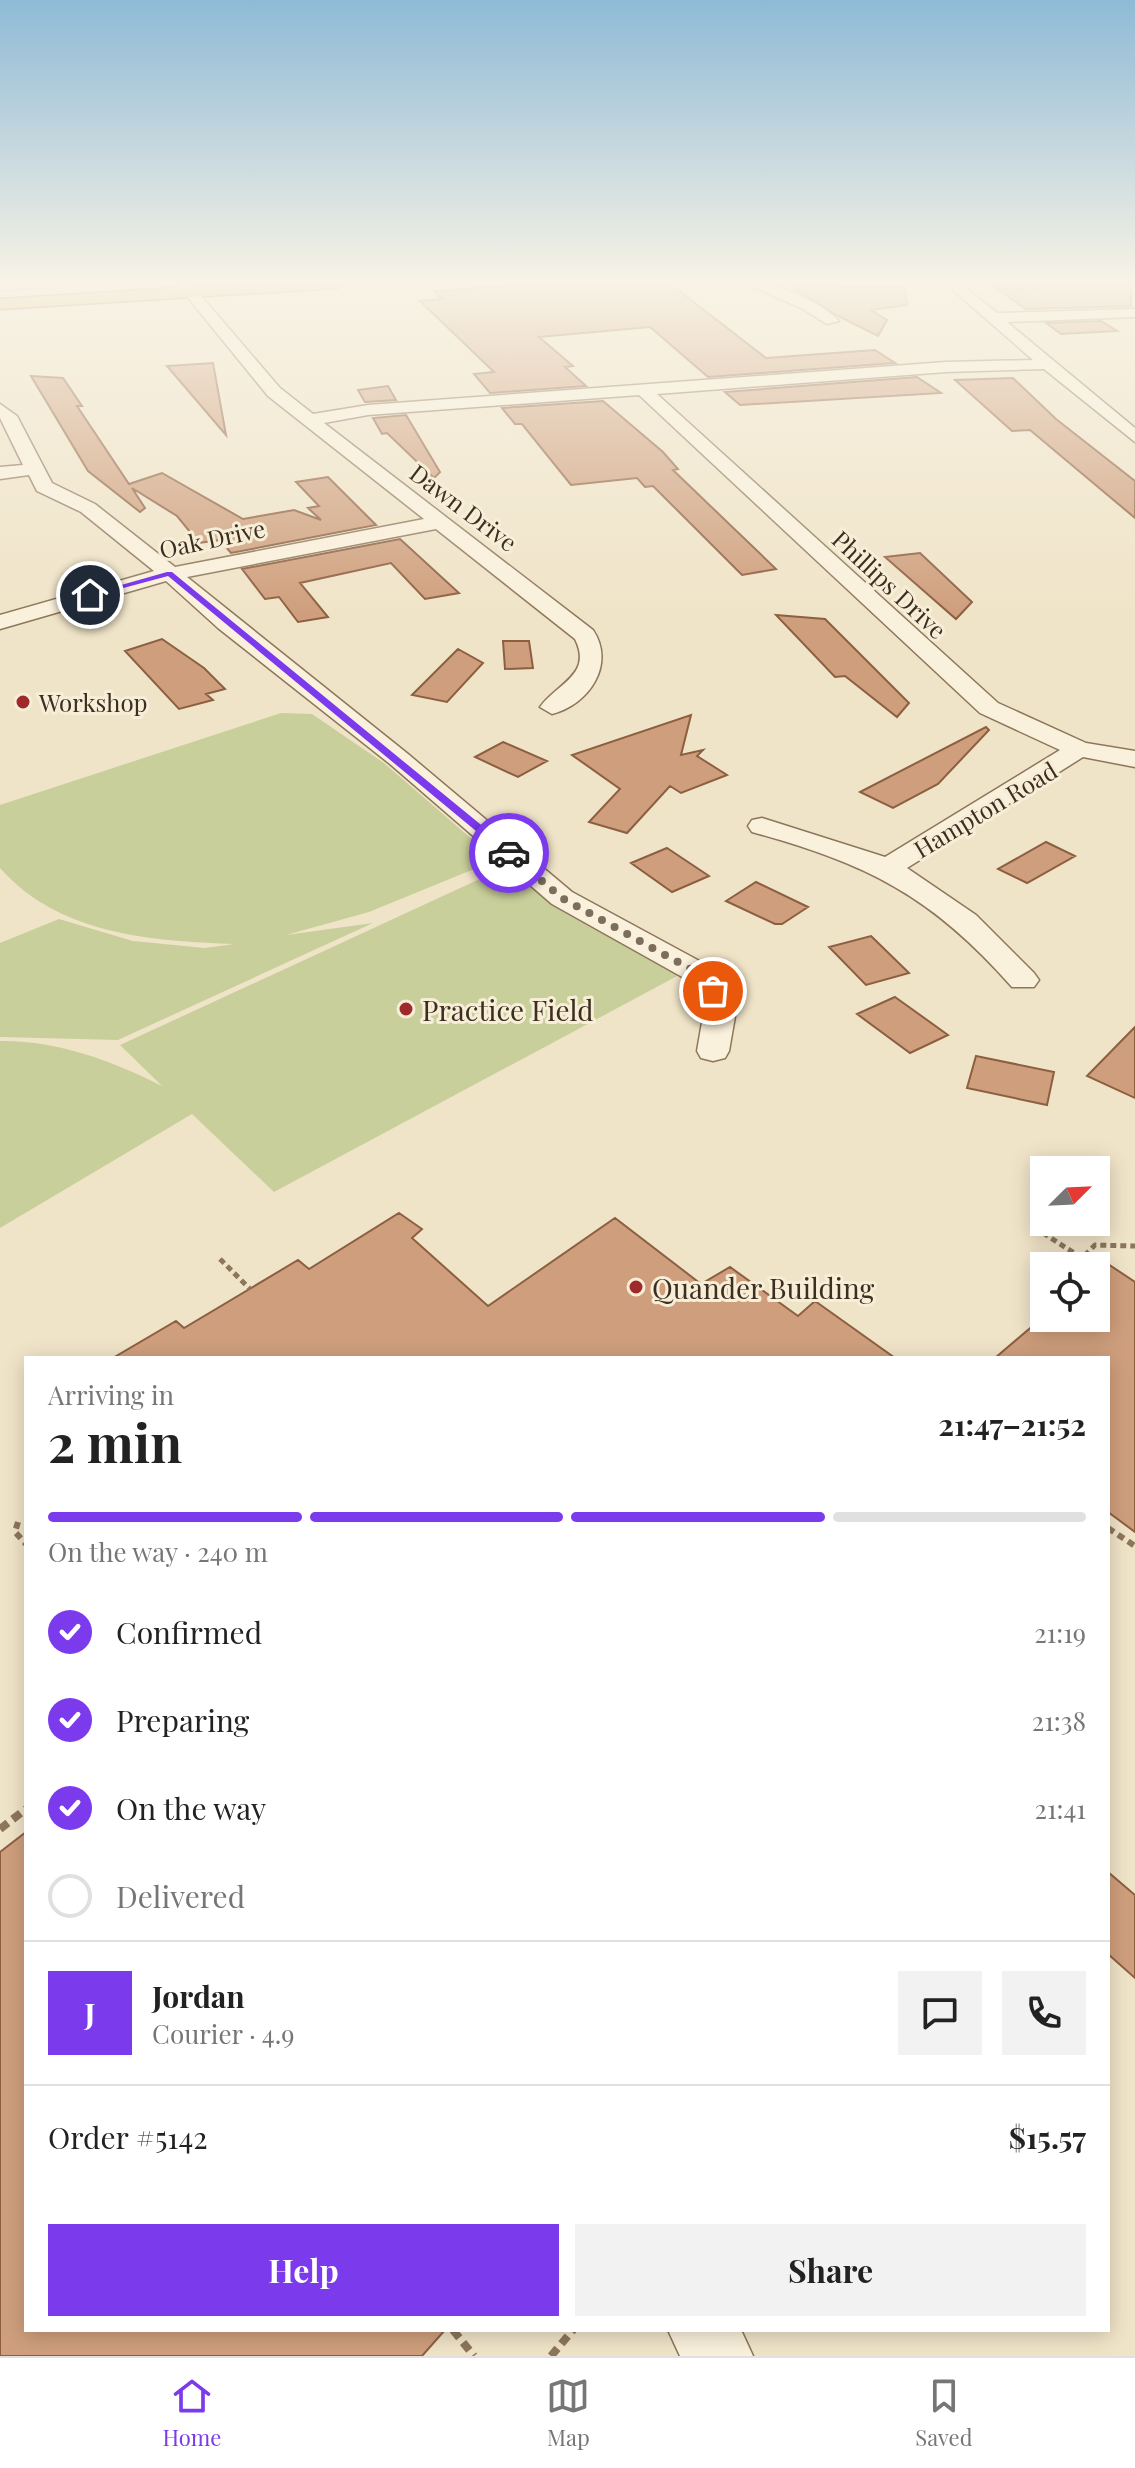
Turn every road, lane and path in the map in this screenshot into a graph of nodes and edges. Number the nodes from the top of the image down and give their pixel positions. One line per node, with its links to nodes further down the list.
1 (277, 393): 6 (street, Dawn Drive)
2 (602, 393): 6 (street)
3 (646, 393): 14 (street, Phillips Drive)
4 (1082, 393): 7 (street)
5 (0, 409): 8 (street)
6 (310, 420): 10 (street, Dawn Drive)
7 (1135, 437)
8 (34, 469): 9 (street); 11 (street)
9 (0, 473)
10 (440, 522): 11 (street, Oak Drive); 13 (street, Dawn Drive)
11 (170, 574): 12 (street, Oak Drive); 19 (street)
12 (0, 622)
13 (552, 707)
14 (1079, 749): 15 (street, Phillips Drive); 17 (street, Hampton Road)
15 (1135, 759)
16 (762, 826): 17 (street)
17 (889, 867): 18 (street)
18 (1023, 980)
19 (713, 1051)
20 (1048, 1236): 21 (path)
21 (1135, 1246)
22 (220, 1259): 23 (path)
23 (250, 1289)
24 (18, 1522): 26 (path)
25 (1110, 1529): 27 (path)
26 (24, 1542)
27 (1135, 1546)
28 (24, 1811): 29 (path)
29 (0, 1829)
30 (455, 2332): 33 (path)
31 (571, 2332): 34 (path)
32 (702, 2332): 35 (street)
33 (474, 2356)
34 (551, 2356)
35 (721, 2356)

